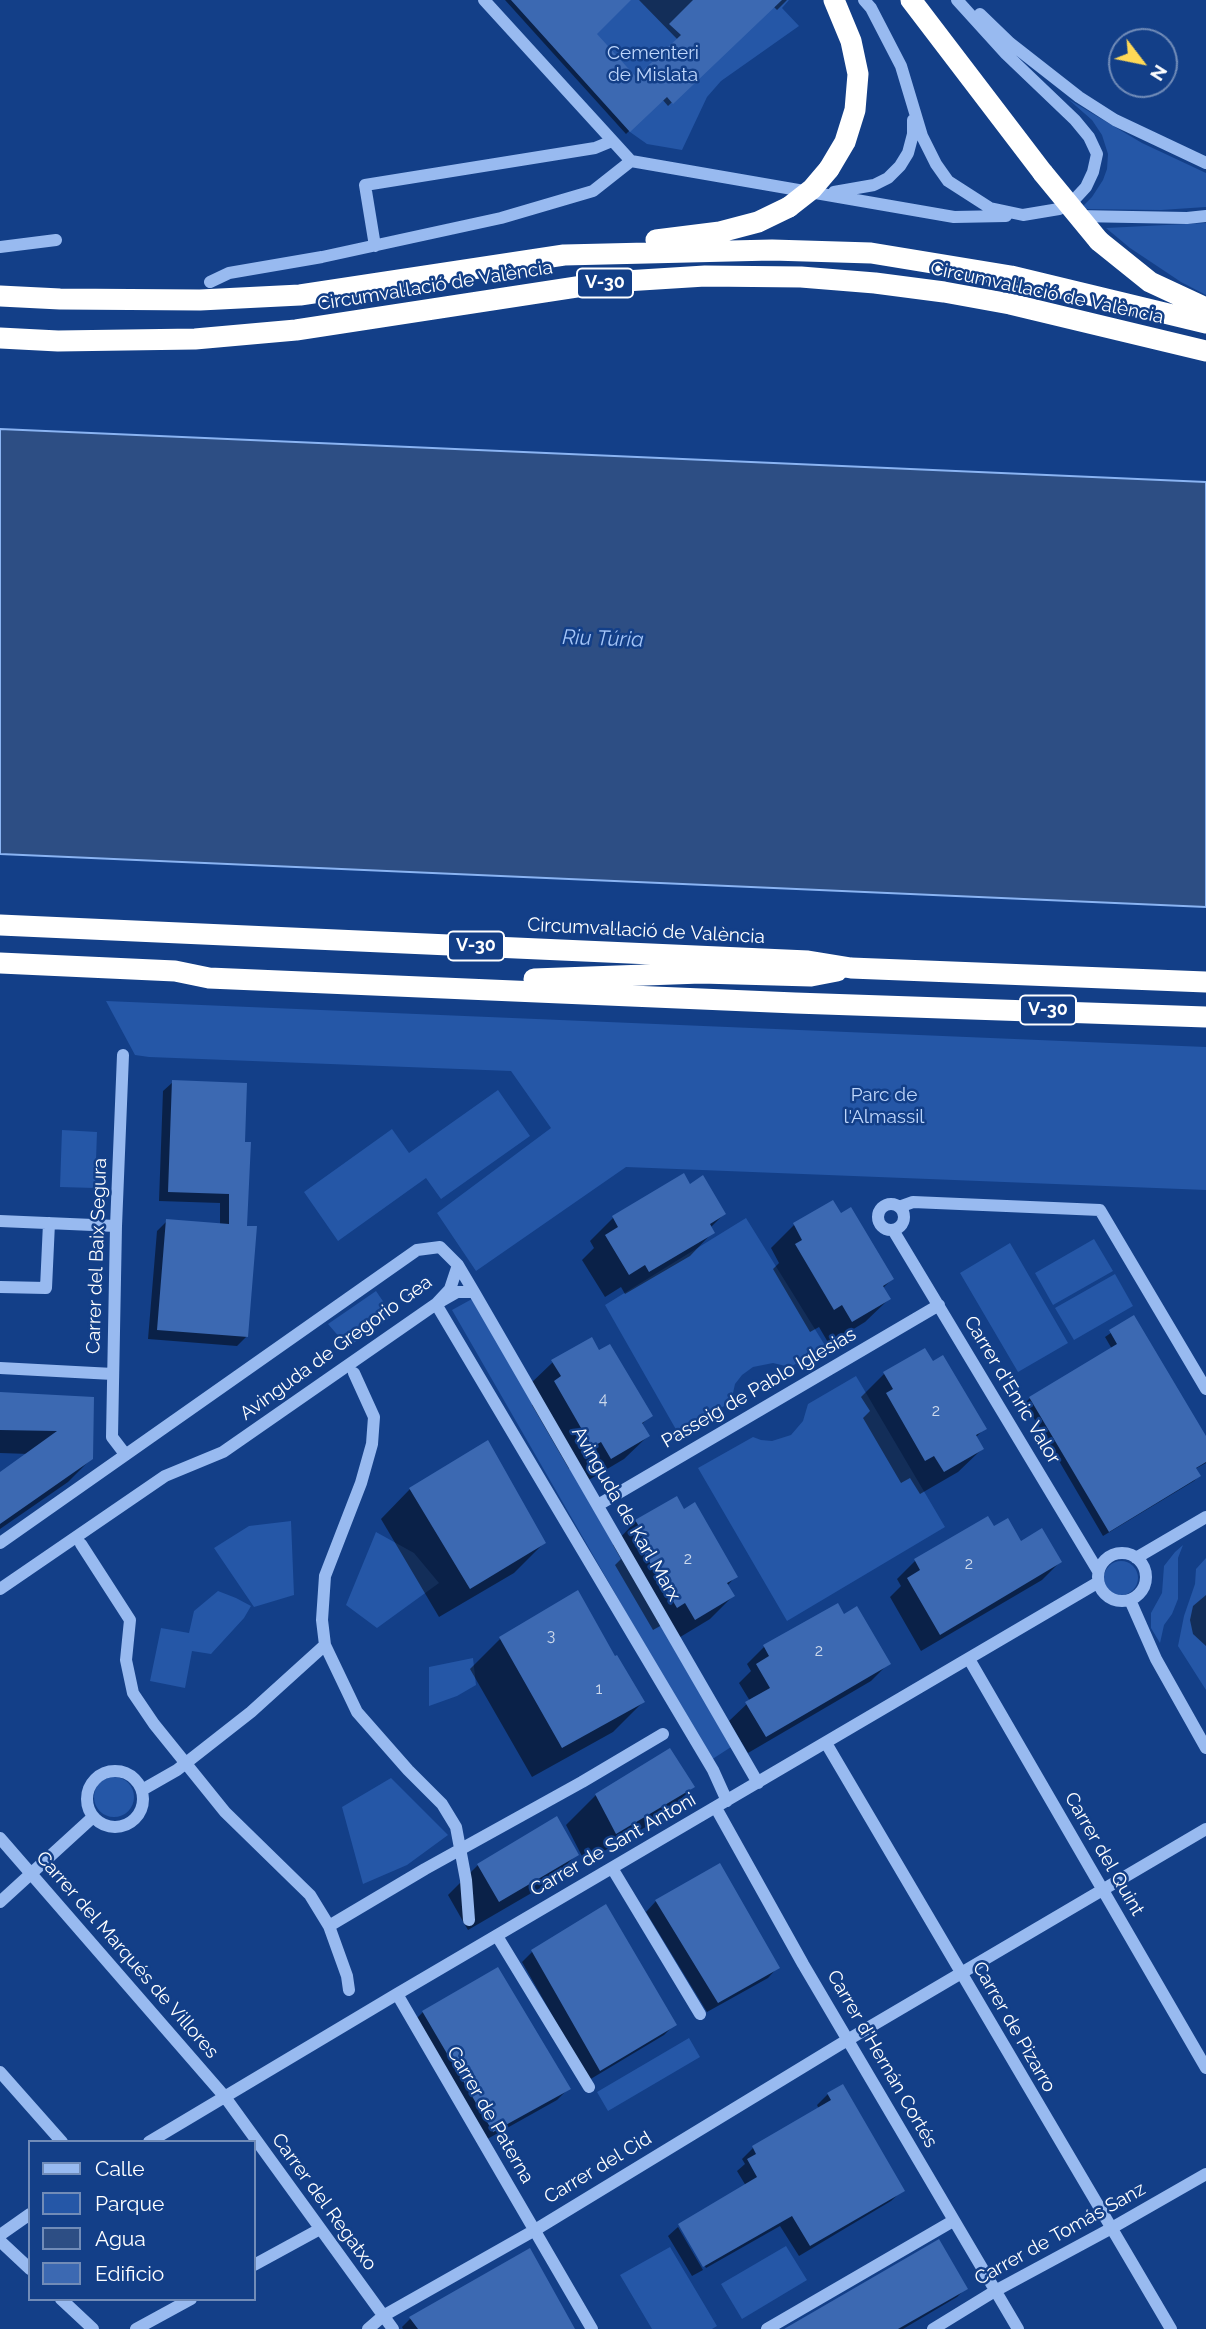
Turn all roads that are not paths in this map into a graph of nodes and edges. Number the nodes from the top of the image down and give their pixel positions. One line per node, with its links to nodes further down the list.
1 (484, 0): 8 (street)
2 (834, 0): 17 (highway, bridge)
3 (864, 0): 7 (street)
4 (911, 0): 20 (highway, bridge)
5 (957, 0): 12 (street)
6 (965, 0): 10 (street)
7 (913, 109): 11 (street); 12 (street)
8 (612, 141): 9 (street); 15 (street)
9 (631, 161): 11 (street); 15 (street)
10 (1206, 163)
11 (824, 193): 12 (street)
12 (1023, 215): 13 (street)
13 (1206, 216)
14 (55, 240): 16 (street)
15 (376, 246): 18 (street)
16 (0, 247)
17 (564, 255): 19 (highway, Circumval·lació de València / V-30); 21 (highway, Circumval·lació de València / V-30)
18 (210, 282)
19 (0, 296)
20 (1206, 308)
21 (1206, 323)
22 (0, 338): 23 (highway, Circumval·lació de València / V-30)
23 (1206, 351)
24 (0, 925): 26 (highway, Circumval·lació de València / V-30)
25 (0, 963): 27 (highway, V-30)
26 (851, 968): 27 (highway); 28 (highway, Circumval·lació de València / V-30)
27 (175, 971): 29 (highway, V-30)
28 (1206, 982)
29 (1206, 1017)
30 (123, 1055): 34 (street, Carrer del Baix Segura)
31 (899, 1207): 35 (street); 35 (street); 44 (street)
32 (0, 1221): 33 (street)
33 (49, 1223): 34 (street); 37 (street)
34 (116, 1226): 43 (street, Carrer del Baix Segura)
35 (893, 1230): 40 (street, Carrer d'Enric Valor)
36 (458, 1265): 38 (street, Avinguda de Karl Marx); 39 (street, Avinguda de Gregorio Gea); 45 (street, Avinguda de Gregorio Gea)
37 (0, 1287)
38 (474, 1292): 39 (street); 46 (street, Avinguda de Karl Marx)
39 (436, 1304): 52 (street, Avinguda de Gregorio Gea); 62 (street)
40 (939, 1305): 46 (street, Passeig de Pablo Iglesias); 51 (street, Carrer d'Enric Valor)
41 (0, 1368): 43 (street)
42 (354, 1373): 54 (street)
43 (113, 1374): 45 (street, Carrer del Baix Segura)
44 (1206, 1389)
45 (125, 1454): 48 (street, Avinguda de Gregorio Gea)
46 (598, 1505): 60 (street, Avinguda de Karl Marx)
47 (1206, 1517): 50 (street)
48 (0, 1543)
49 (81, 1544): 59 (street)
50 (1136, 1558): 51 (street); 53 (street)
51 (1098, 1577): 53 (street); 55 (street, Carrer de Sant Antoni)
52 (0, 1589)
53 (1130, 1600): 58 (street)
54 (325, 1645): 59 (street); 66 (street)
55 (969, 1659): 57 (street, Carrer de Sant Antoni); 69 (street, Carrer del Quint)
56 (663, 1734): 66 (street)
57 (826, 1743): 60 (street, Carrer de Sant Antoni); 74 (street, Carrer de Pizarro)
58 (1206, 1748)
59 (186, 1763): 61 (street); 72 (street)
60 (758, 1783): 62 (street, Carrer de Sant Antoni)
61 (142, 1790): 63 (street); 63 (street)
62 (721, 1804): 67 (street, Carrer de Sant Antoni); 78 (street, Carrer d'Hernán Cortés)
63 (93, 1817): 68 (street)
64 (1206, 1829): 69 (street, Carrer del Cid)
65 (0, 1838): 68 (street, Carrer del Marqués de Villores)
66 (462, 1850): 71 (street); 72 (street)
67 (612, 1868): 73 (street, Carrer de Sant Antoni); 77 (street)
68 (31, 1874): 70 (street); 82 (street, Carrer del Marqués de Villores)
69 (1102, 1891): 74 (street, Carrer del Cid); 79 (street, Carrer del Quint)
70 (0, 1902)
71 (469, 1920)
72 (329, 1926): 75 (street)
73 (497, 1936): 76 (street, Carrer de Sant Antoni); 81 (street)
74 (960, 1973): 78 (street, Carrer del Cid); 89 (street, Carrer de Pizarro)
75 (349, 1990)
76 (397, 1994): 82 (street, Carrer de Sant Antoni); 90 (street, Carrer de Paterna)
77 (701, 2014)
78 (848, 2039): 87 (street, Carrer d'Hernán Cortés); 90 (street, Carrer del Cid)
79 (1206, 2068)
80 (0, 2072): 83 (street)
81 (589, 2087)
82 (225, 2096): 84 (street, Carrer de Sant Antoni); 88 (street, Carrer del Regatxo)
83 (60, 2140)
84 (152, 2140)
85 (1206, 2174): 89 (street, Carrer de Tomás Sanz)
86 (28, 2215): 91 (street)
87 (953, 2221): 95 (street, Carrer d'Hernán Cortés); 104 (street)
88 (320, 2229): 93 (street); 98 (street, Carrer del Regatxo)
89 (1110, 2229): 95 (street, Carrer de Tomás Sanz); 107 (street, Carrer de Pizarro)
90 (535, 2230): 98 (street, Carrer del Cid); 103 (street, Carrer de Paterna)
91 (0, 2235)
92 (0, 2241): 94 (street)
93 (256, 2264)
94 (28, 2267)
95 (995, 2291): 105 (street, Carrer de Tomás Sanz); 106 (street, Carrer d'Hernán Cortés)
96 (63, 2301): 99 (street)
97 (187, 2301): 100 (street)
98 (383, 2316): 101 (street, Carrer del Cid); 102 (street, Carrer del Regatxo)
99 (93, 2329)
100 (136, 2329)
101 (368, 2329)
102 (393, 2329)
103 (592, 2329)
104 (767, 2329)
105 (933, 2329)
106 (1018, 2329)
107 (1171, 2329)

